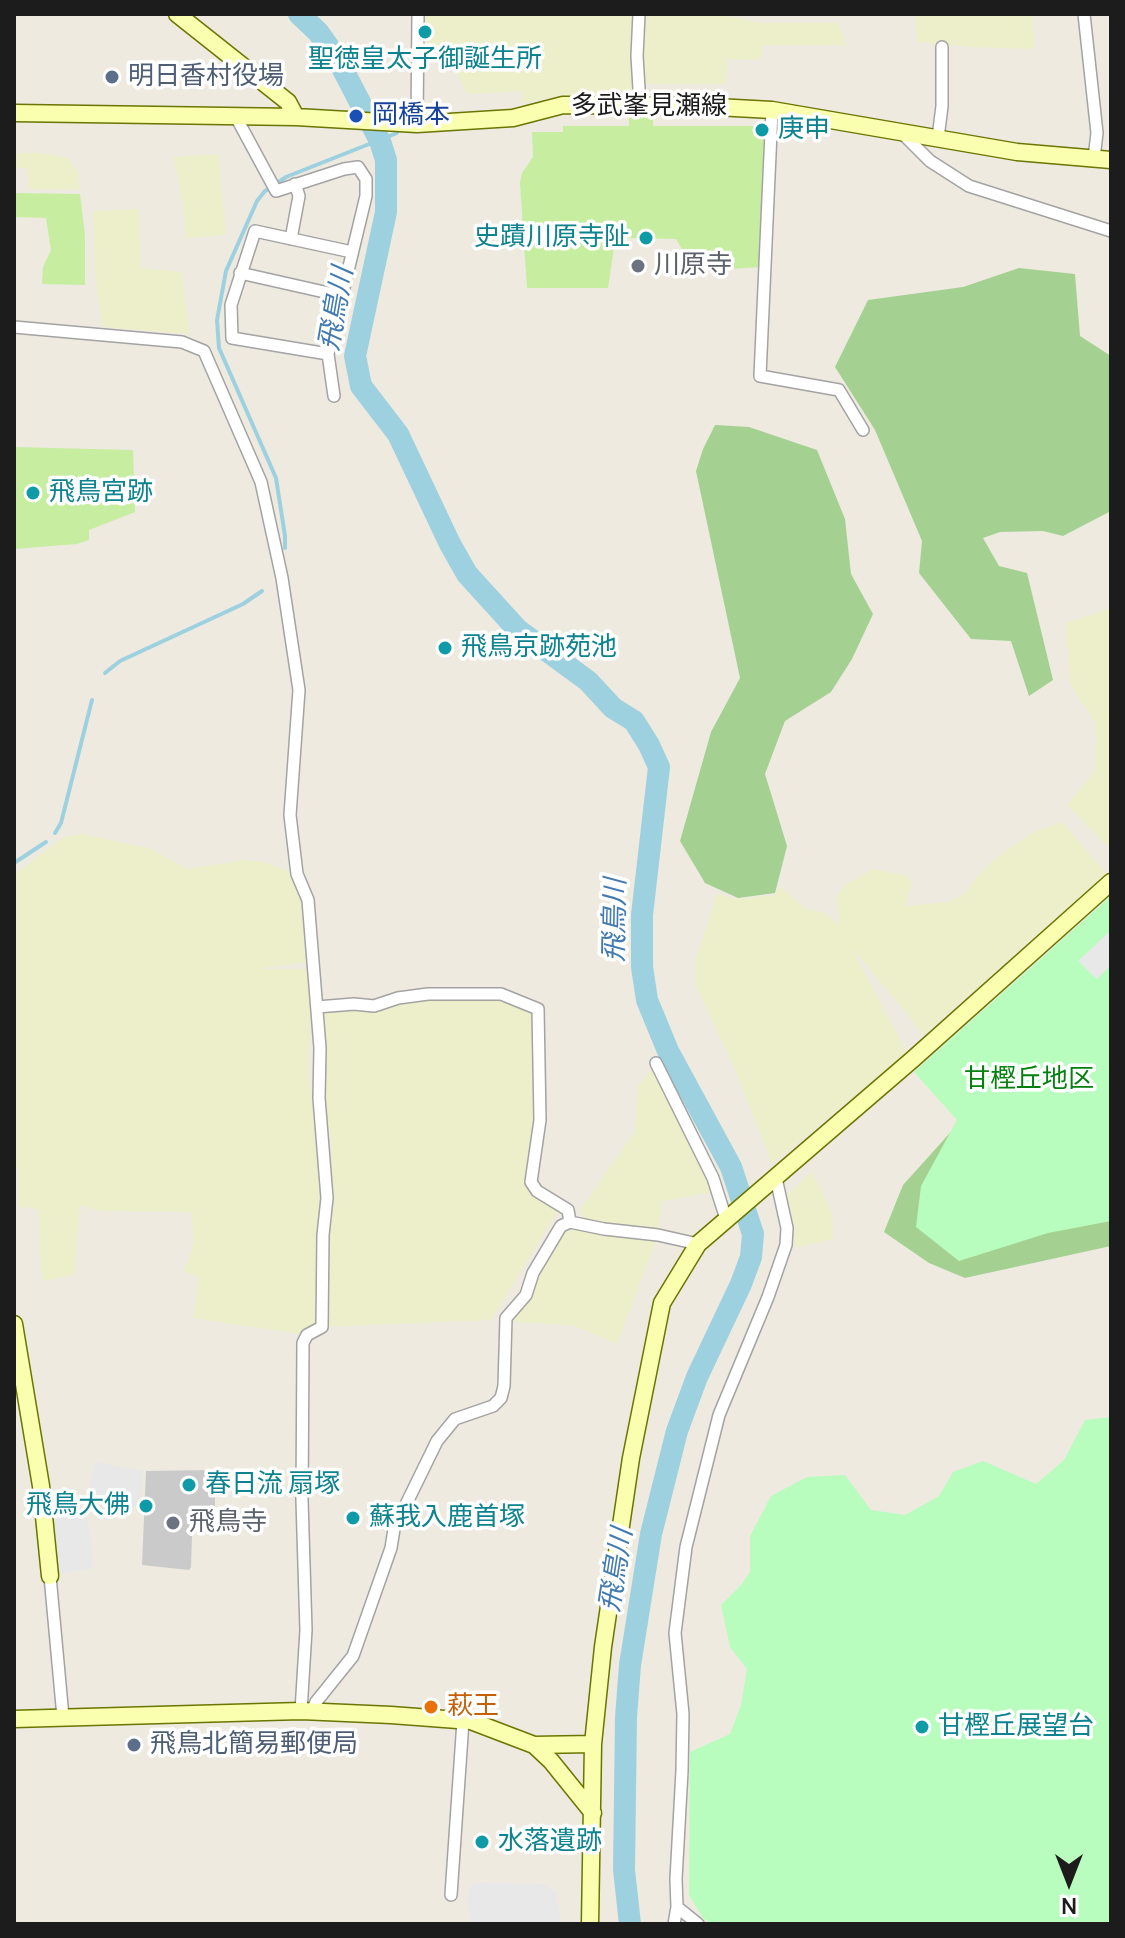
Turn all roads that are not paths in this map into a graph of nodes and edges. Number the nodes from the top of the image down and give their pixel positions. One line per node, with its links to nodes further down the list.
1 (177, 14): 10 (main road)
2 (418, 14): 11 (street)
3 (639, 14): 6 (street)
4 (1084, 14): 14 (street)
5 (942, 47): 13 (street)
6 (640, 105): 7 (main road, 多武峯見瀬線); 11 (main road, 多武峯見瀬線)
7 (772, 110): 12 (main road, 多武峯見瀬線); 24 (street)
8 (14, 113): 9 (main road, 多武峯見瀬線)
9 (236, 117): 10 (main road, 多武峯見瀬線); 15 (street)
10 (296, 117): 11 (main road, 多武峯見瀬線)
11 (417, 124)
12 (900, 131): 13 (main road, 多武峯見瀬線); 16 (street)
13 (938, 138): 14 (main road, 多武峯見瀬線)
14 (1102, 159)
15 (295, 184): 17 (street); 18 (street)
16 (1111, 231)
17 (291, 239): 18 (street); 19 (street)
18 (352, 252): 20 (street)
19 (240, 273): 20 (street); 22 (street)
20 (342, 296): 22 (street)
21 (14, 327): 26 (street)
22 (328, 354): 23 (street)
23 (334, 396)
24 (863, 430)
25 (1111, 882): 28 (main road)
26 (317, 1007): 30 (street); 34 (street)
27 (656, 1063): 29 (street)
28 (770, 1182): 29 (main road); 42 (street)
29 (724, 1221): 31 (main road)
30 (570, 1222): 31 (street); 34 (street)
31 (698, 1244): 38 (main road)
32 (14, 1324): 33 (main road)
33 (50, 1576): 35 (street)
34 (306, 1711): 35 (main road); 37 (main road)
35 (63, 1717): 36 (main road)
36 (14, 1719)
37 (463, 1721): 39 (main road); 41 (street)
38 (593, 1744): 39 (main road); 40 (main road)
39 (534, 1745): 40 (main road)
40 (593, 1813): 43 (main road)
41 (451, 1895)
42 (677, 1907): 44 (street); 45 (street)
43 (590, 1924)
44 (674, 1924)
45 (698, 1924)

